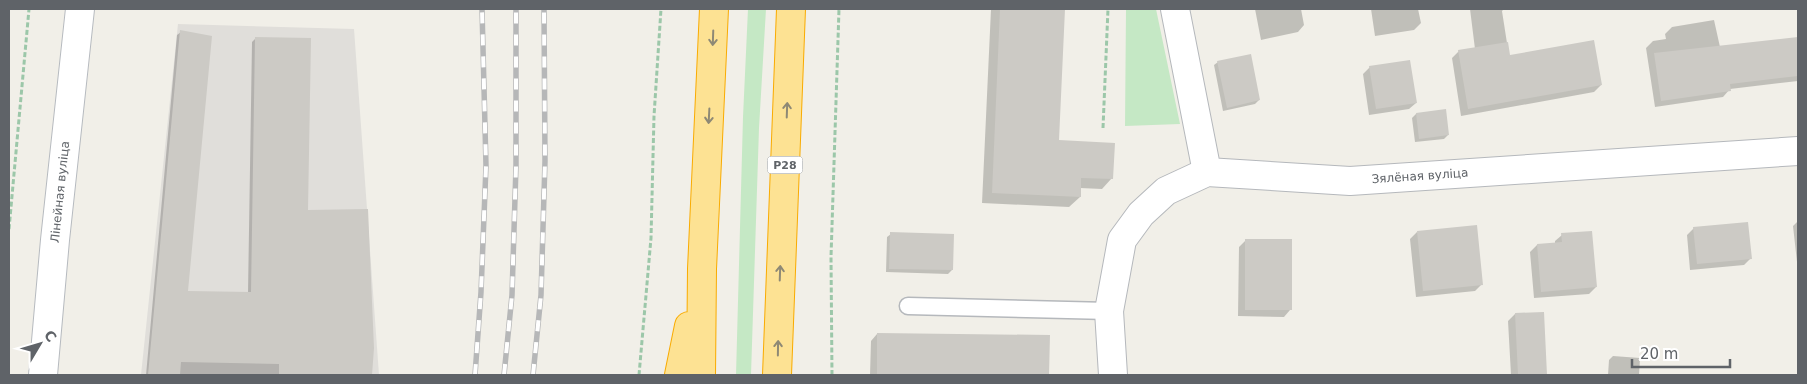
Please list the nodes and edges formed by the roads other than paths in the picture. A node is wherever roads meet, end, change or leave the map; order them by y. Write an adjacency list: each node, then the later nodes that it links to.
1 (80, 9): 10 (street, Лінейная вуліца)
2 (714, 9): 7 (highway, one-way to 7)
3 (791, 9): 13 (highway, Р28, one-way to 3)
4 (1175, 9): 6 (street)
5 (1798, 151): 6 (street, Зялёная вуліца)
6 (1207, 172): 9 (street)
7 (702, 269): 11 (highway); 12 (highway)
8 (908, 306): 9 (lane)
9 (1109, 311): 14 (street)
10 (43, 375)
11 (679, 375)
12 (701, 375)
13 (778, 375)
14 (1113, 375)

